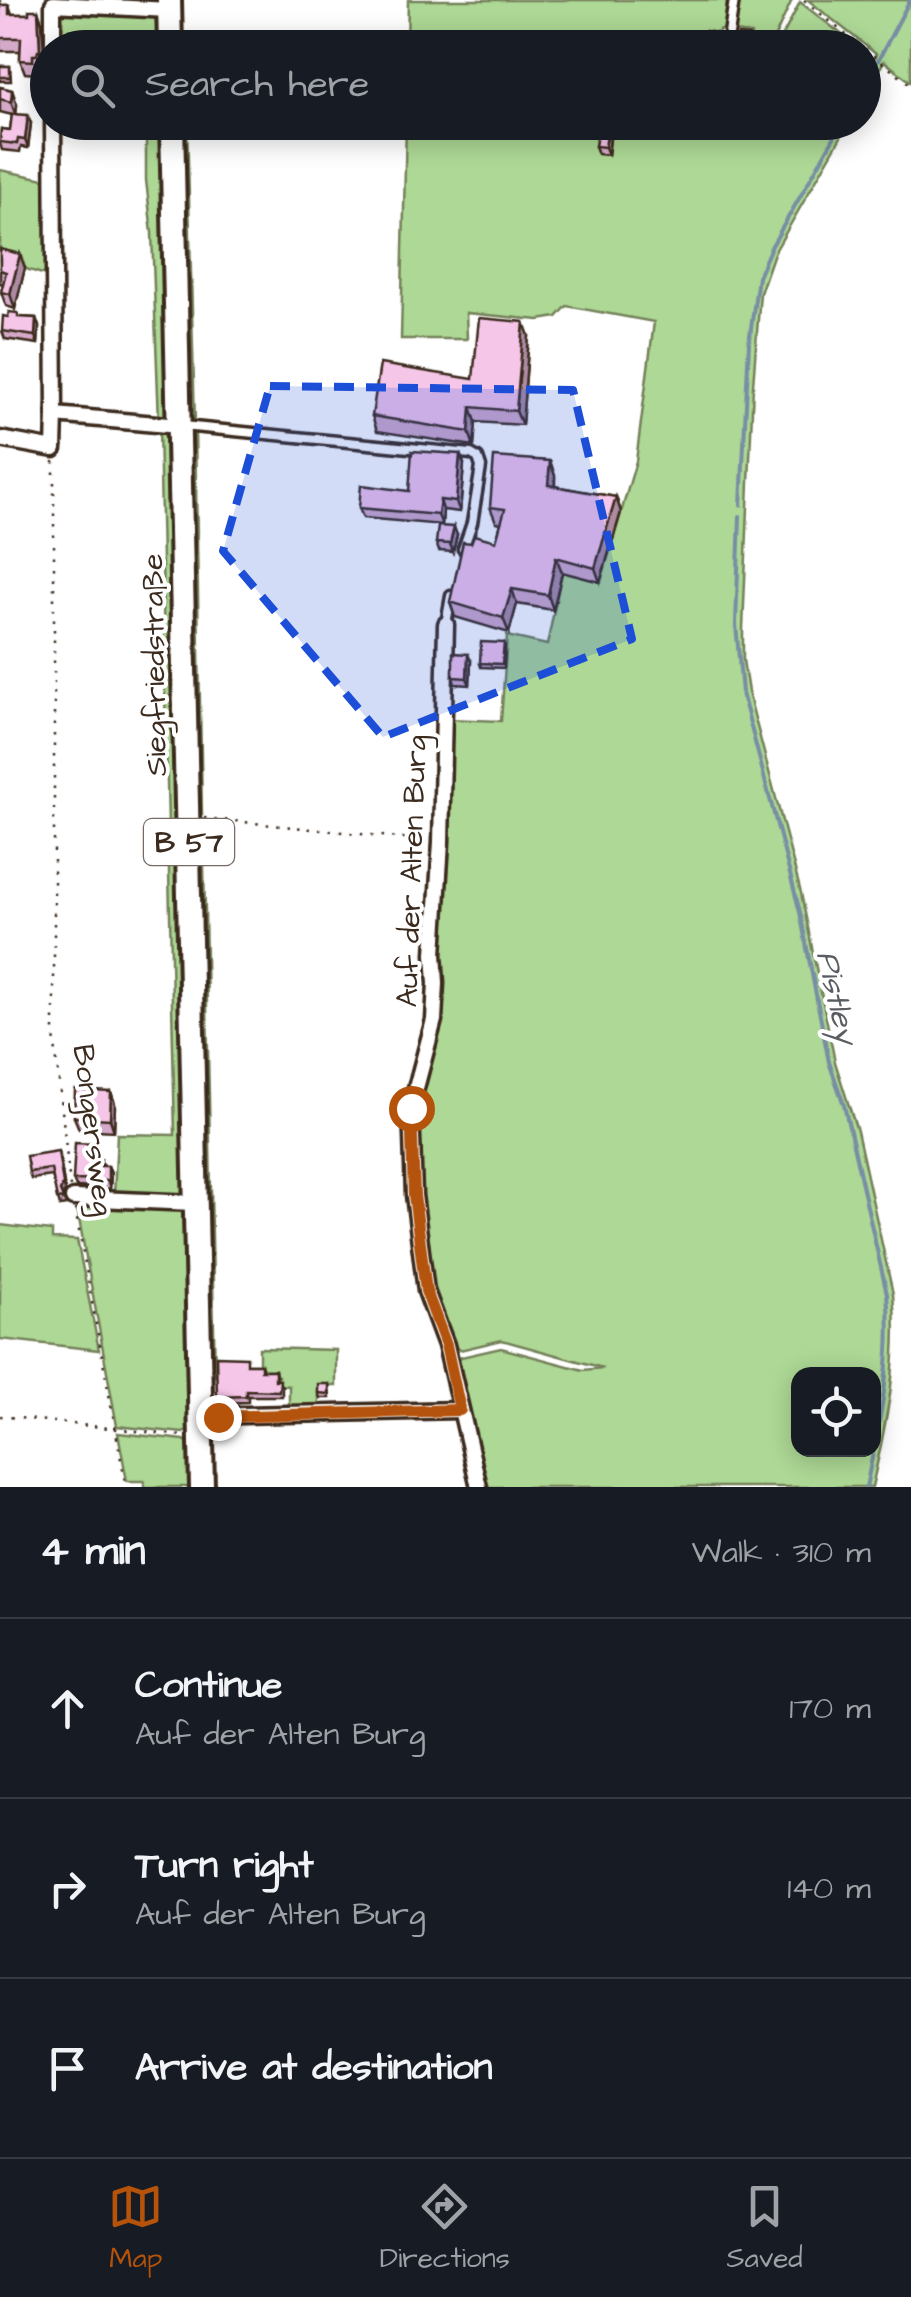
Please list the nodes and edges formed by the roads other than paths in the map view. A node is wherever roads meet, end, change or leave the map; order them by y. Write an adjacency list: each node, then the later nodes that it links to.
1 (734, 0): 5 (lane)
2 (169, 5): 3 (street); 4 (main road)
3 (53, 30)
4 (170, 30)
5 (730, 30)
6 (53, 140): 8 (street)
7 (172, 140): 9 (main road, B 57)
8 (56, 415): 9 (street); 10 (street)
9 (179, 426): 11 (lane); 15 (main road, Siegfriedstraße / B 57)
10 (0, 440)
11 (460, 556)
12 (453, 590): 13 (lane)
13 (446, 624): 16 (street, Auf der Alten Burg)
14 (72, 1198): 15 (street)
15 (195, 1203): 17 (main road, Siegfriedstraße / B 57)
16 (460, 1410): 17 (street); 19 (street, Auf der Alten Burg)
17 (201, 1427): 18 (main road, Siegfriedstraße / B 57)
18 (202, 1487)
19 (480, 1487)

